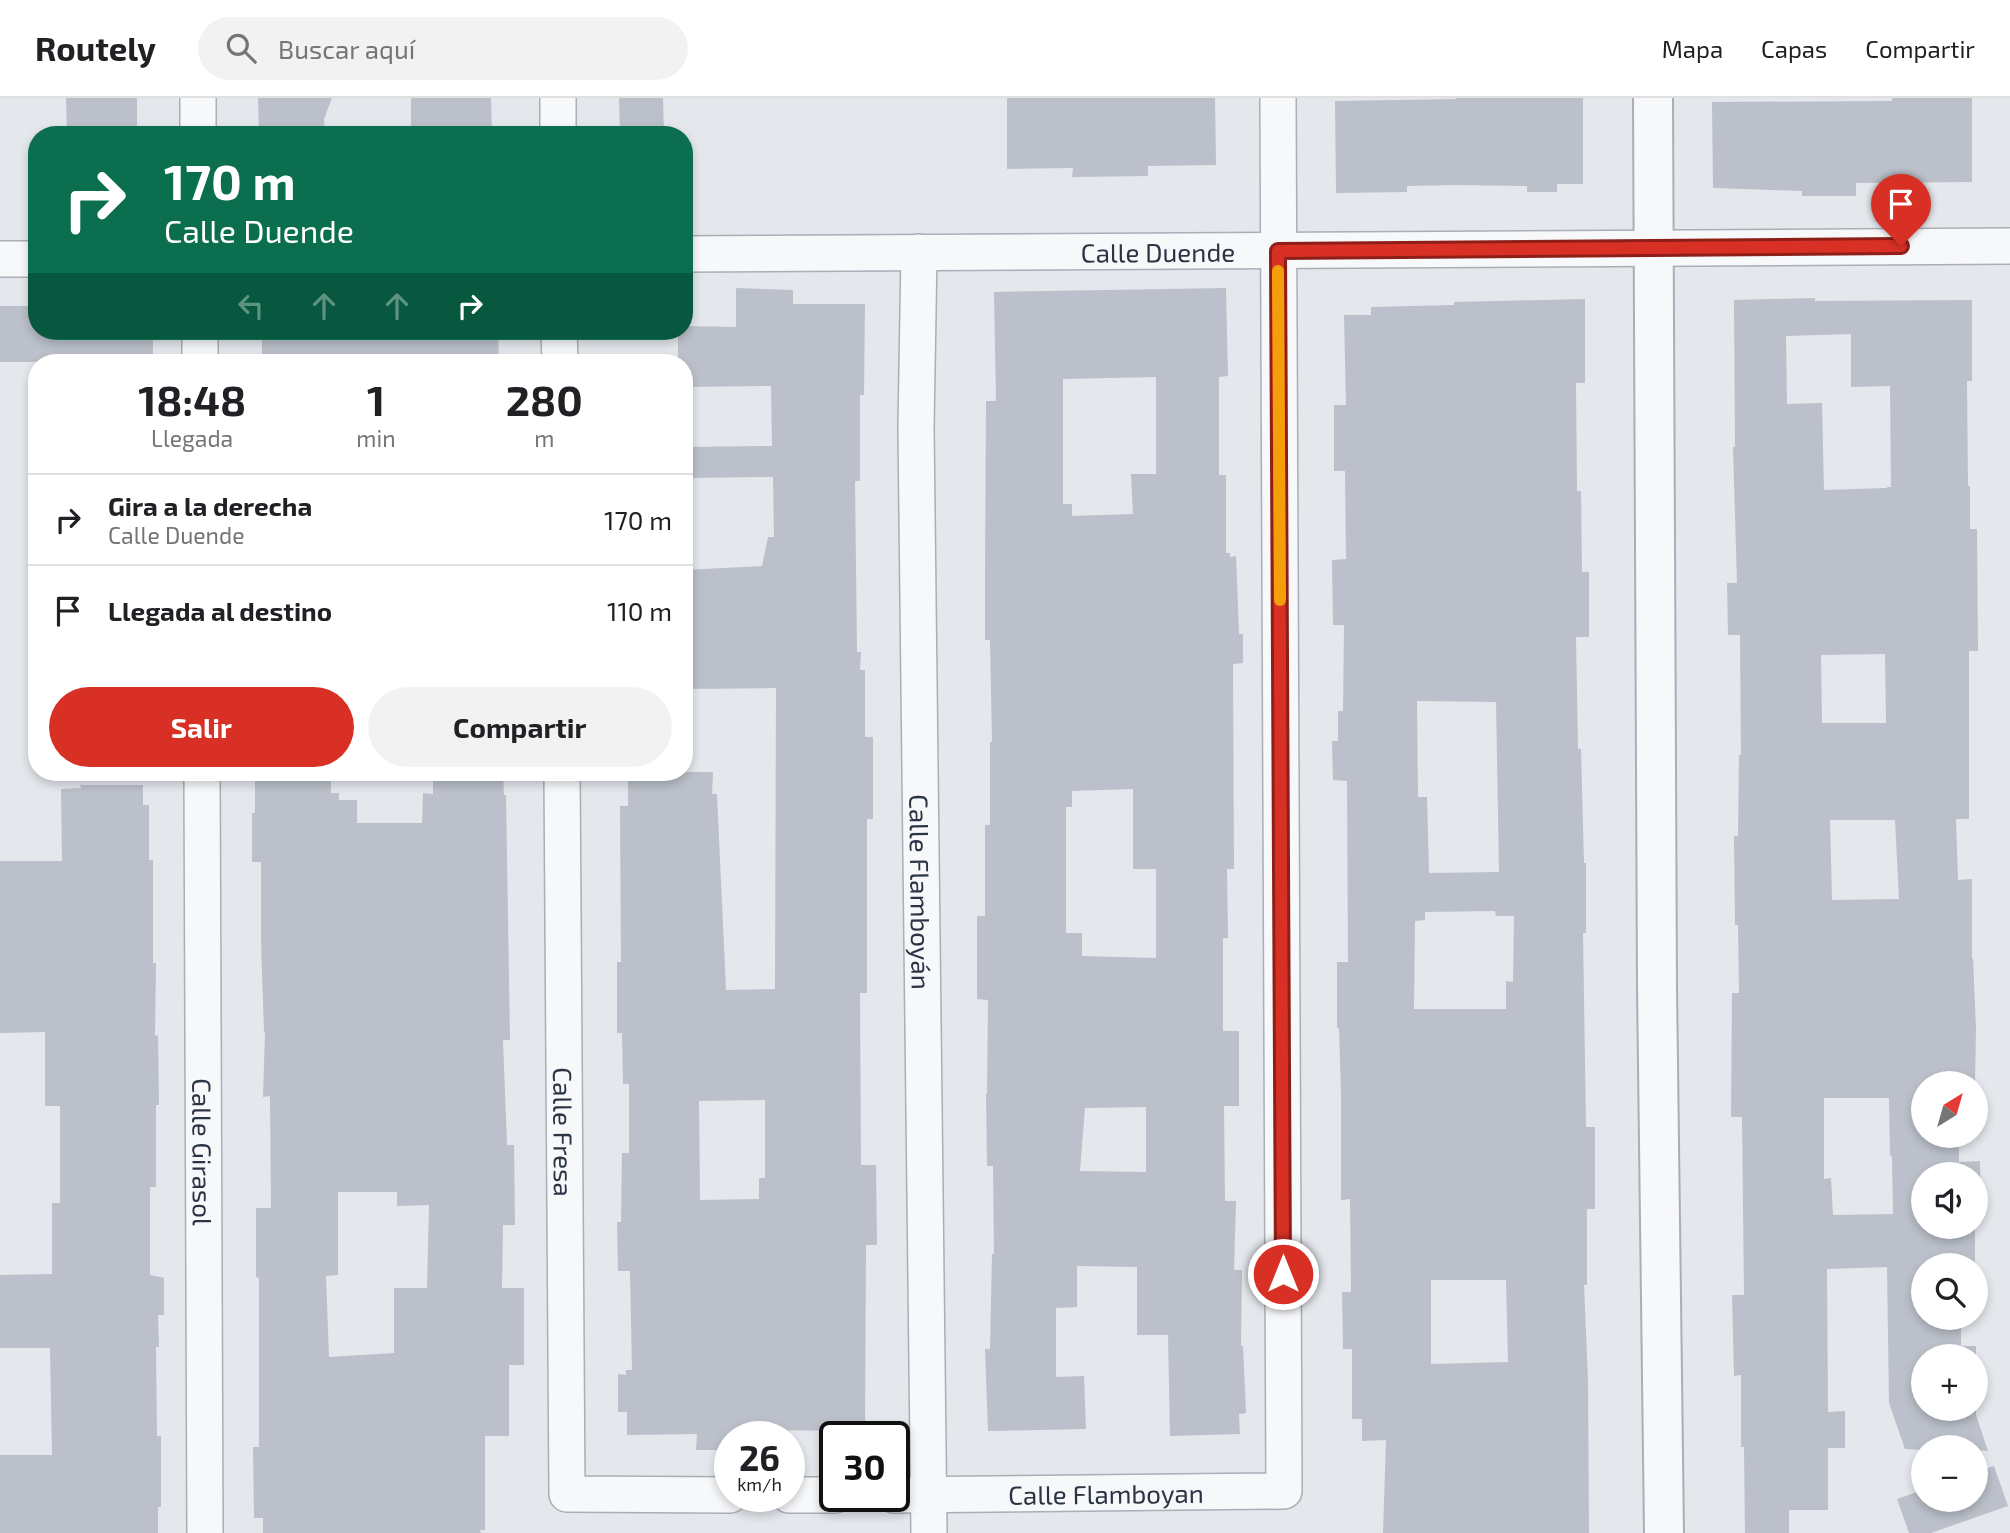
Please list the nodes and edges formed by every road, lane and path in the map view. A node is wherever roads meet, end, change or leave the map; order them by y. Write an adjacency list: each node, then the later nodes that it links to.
1 (198, 98): 5 (street)
2 (558, 98): 6 (street)
3 (1278, 98): 9 (street)
4 (1653, 98): 8 (street)
5 (198, 126)
6 (558, 126)
7 (2010, 246): 8 (street, Calle Duende)
8 (1654, 247): 9 (street, Calle Duende); 21 (street)
9 (1278, 251): 10 (street, Calle Duende); 18 (street, Calle Flamboyan)
10 (919, 252): 11 (street, Calle Duende); 18 (street, Calle Flamboyán)
11 (693, 254)
12 (28, 259): 13 (street)
13 (0, 260)
14 (202, 781): 19 (street, Calle Girasol)
15 (562, 781): 16 (street, Calle Fresa)
16 (714, 1495)
17 (910, 1495): 18 (street, Calle Flamboyan)
18 (929, 1495): 20 (street, Calle Flamboyán)
19 (205, 1533)
20 (929, 1533)
21 (1664, 1533)

